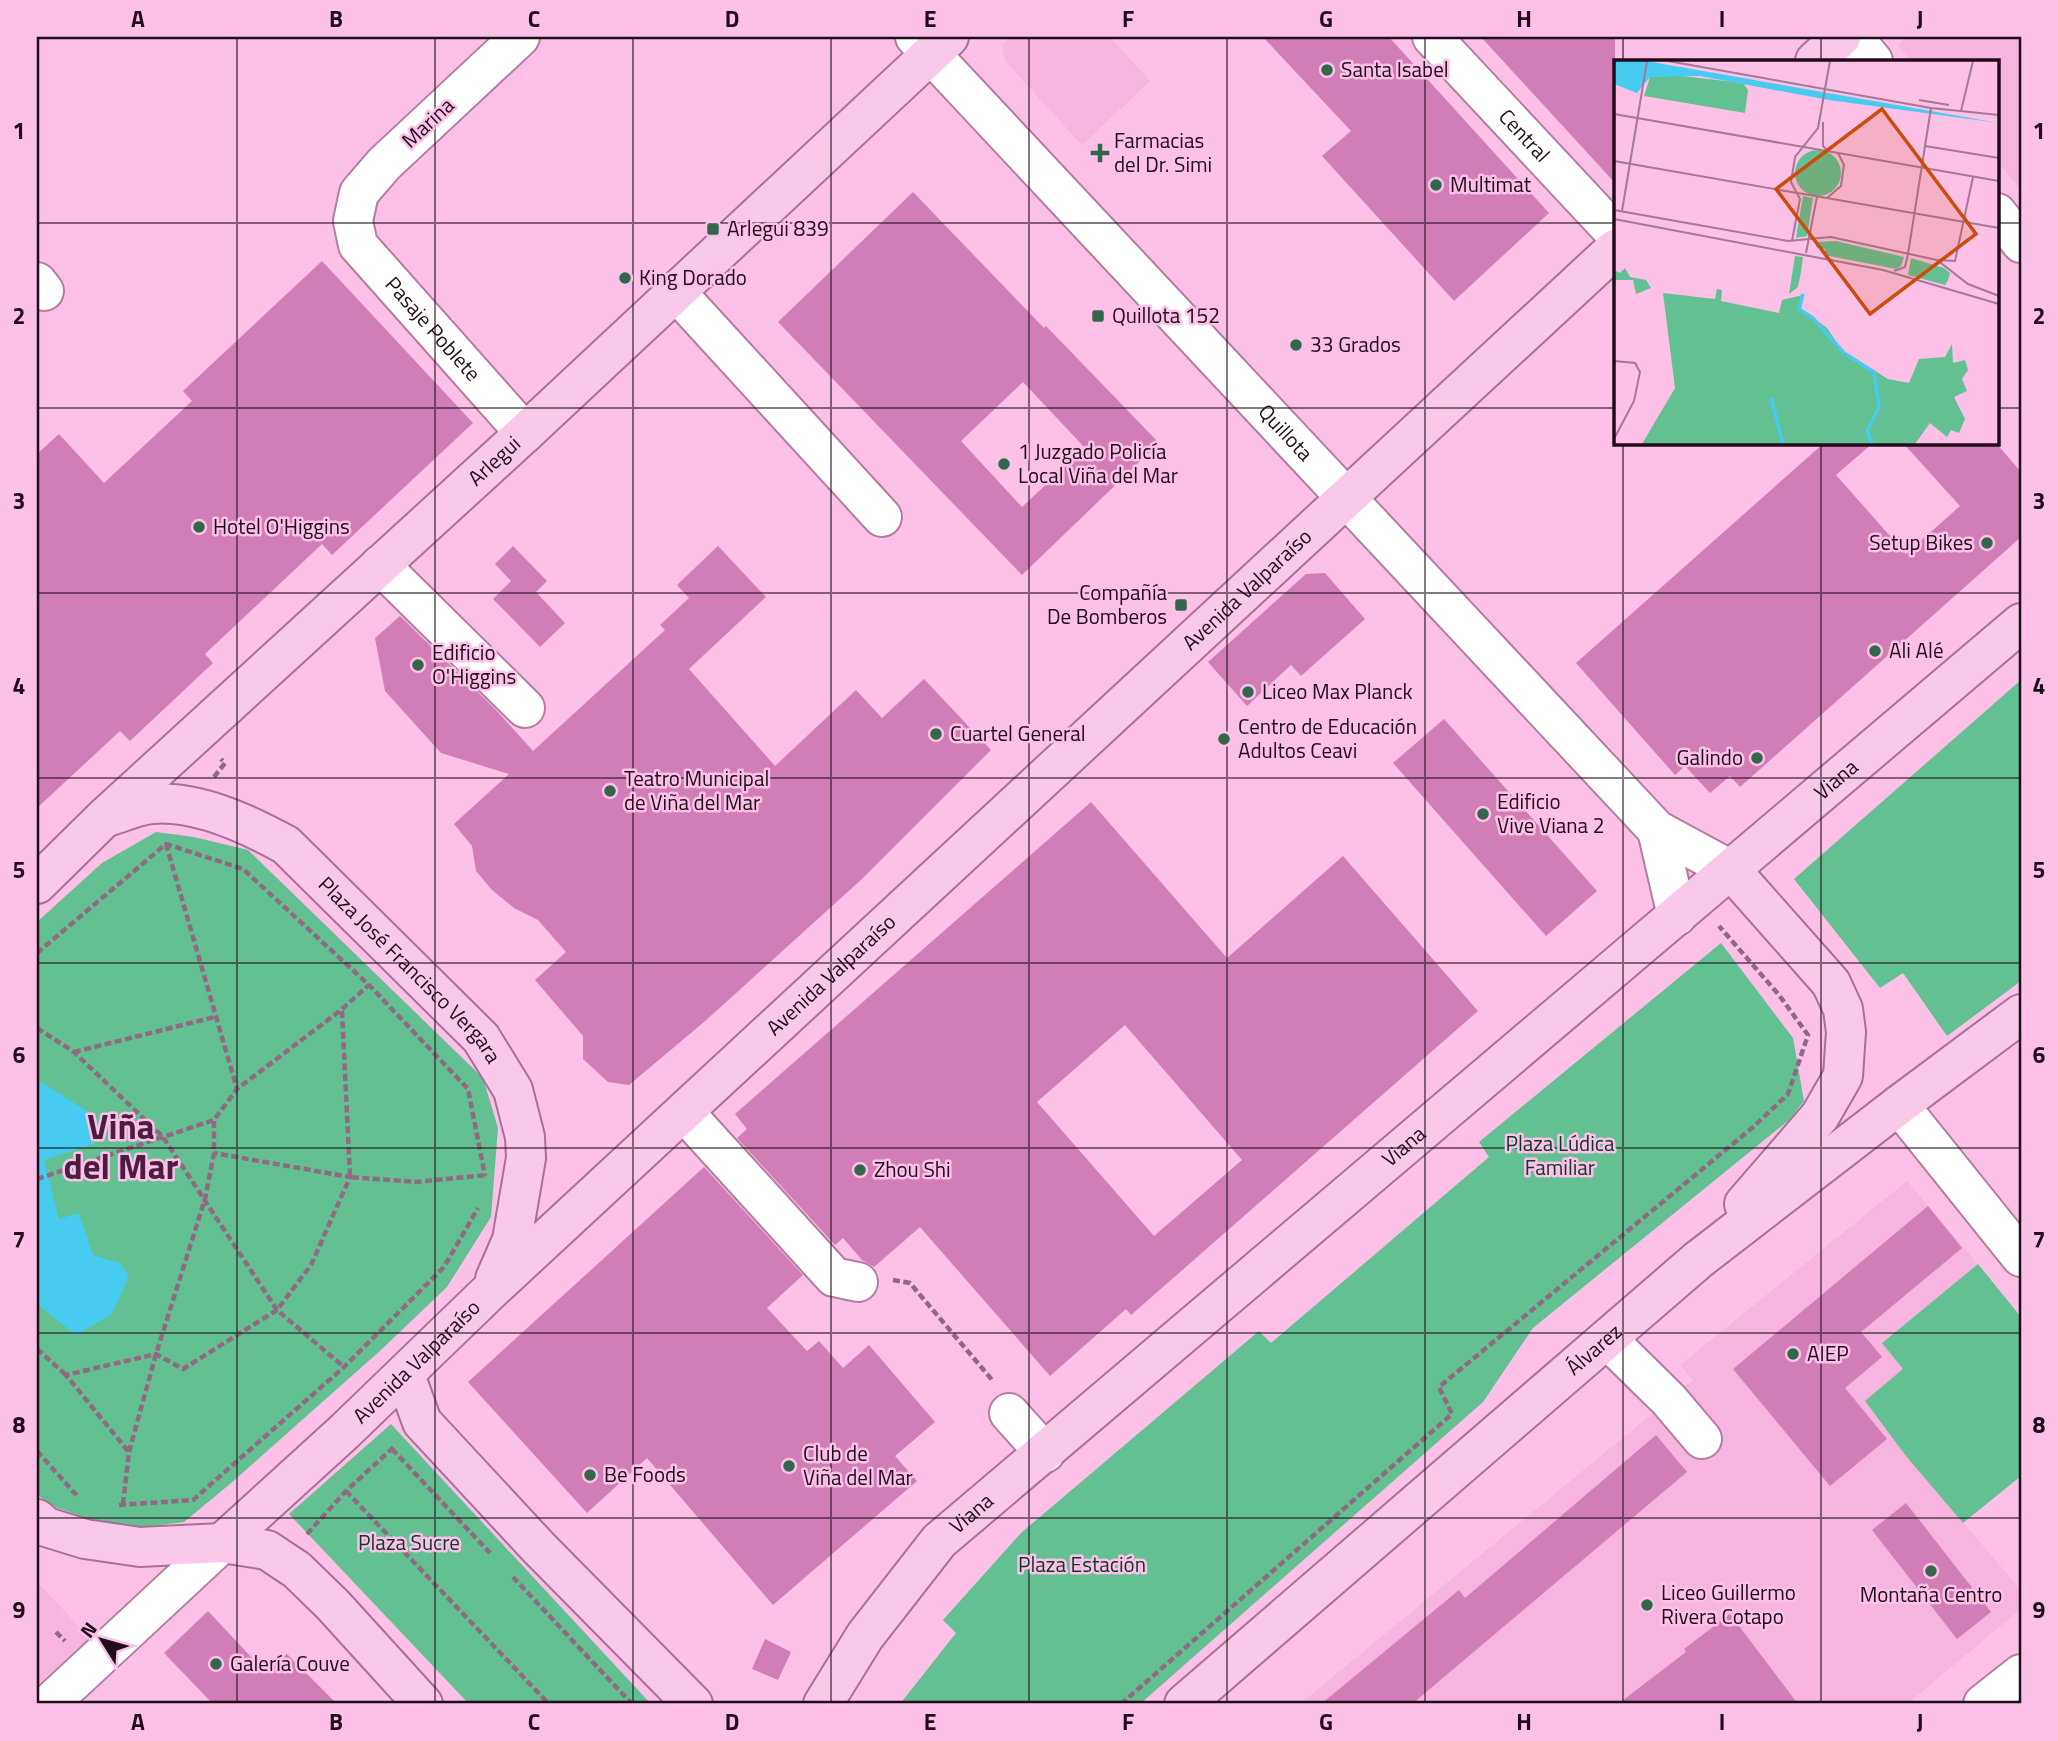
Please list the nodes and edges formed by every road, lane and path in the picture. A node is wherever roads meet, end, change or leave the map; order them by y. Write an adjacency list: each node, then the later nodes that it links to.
1 (520, 37): 9 (street, Marina)
2 (1432, 37): 10 (street, Central)
3 (1841, 37): 6 (main road)
4 (1853, 37): 7 (street)
5 (932, 42): 13 (main road, Arlegui); 15 (street, Quillota)
6 (1816, 60)
7 (1872, 60)
8 (1998, 214): 11 (street)
9 (353, 221): 14 (street, Pasaje Poblete)
10 (1614, 232)
11 (2021, 243)
12 (1614, 250): 15 (main road, Avenida Valparaíso)
13 (676, 292): 14 (main road, Arlegui); 16 (street)
14 (525, 433): 17 (main road, Arlegui)
15 (1347, 500): 23 (street, Quillota); 38 (main road, Avenida Valparaíso)
16 (882, 517)
17 (380, 565): 19 (street); 20 (main road, Arlegui)
18 (2021, 623): 25 (main road, Viana)
19 (525, 708)
20 (198, 733): 21 (path); 22 (main road, Arlegui)
21 (191, 807): 22 (main road, Plaza José Francisco Vergara); 24 (path); 42 (main road, Plaza José Francisco Vergara)
22 (106, 817): 26 (main road, Arlegui)
23 (1657, 830): 25 (street, Quillota); 27 (street)
24 (166, 844): 29 (path); 30 (path); 33 (path)
25 (1731, 870): 27 (main road, Viana); 50 (main road)
26 (39, 879)
27 (1677, 916): 65 (main road, Viana)
28 (1719, 925): 79 (path)
29 (37, 953)
30 (369, 985): 31 (path); 43 (path)
31 (341, 1010): 36 (path); 44 (path)
32 (2021, 1014): 37 (main road, Álvarez)
33 (215, 1017): 35 (path); 36 (path)
34 (37, 1028): 35 (path)
35 (74, 1052): 40 (path)
36 (237, 1088): 39 (path)
37 (1899, 1105): 49 (street); 50 (main road, Álvarez)
38 (684, 1112): 51 (street); 52 (main road, Avenida Valparaíso)
39 (214, 1120): 40 (path); 41 (path)
40 (163, 1137): 45 (path); 47 (path)
41 (214, 1153): 44 (path); 47 (path)
42 (526, 1158): 43 (path); 52 (main road, Plaza José Francisco Vergara)
43 (485, 1175): 44 (path); 46 (path)
44 (350, 1177): 53 (path)
45 (37, 1179)
46 (482, 1188)
47 (205, 1199): 53 (path); 56 (path)
48 (479, 1201): 57 (path)
49 (2021, 1257)
50 (1698, 1260): 54 (main road, Álvarez)
51 (858, 1282)
52 (490, 1291): 59 (main road, Avenida Valparaíso)
53 (277, 1310): 56 (path); 57 (path)
54 (1607, 1339): 62 (street); 80 (main road, Álvarez)
55 (37, 1349): 58 (path)
56 (156, 1354): 58 (path); 64 (path)
57 (344, 1367): 67 (path)
58 (66, 1375): 64 (path)
59 (405, 1375): 61 (main road); 71 (main road, Avenida Valparaíso)
60 (1009, 1413): 65 (street)
61 (422, 1422): 66 (path); 77 (main road)
62 (1702, 1438)
63 (37, 1451): 69 (path)
64 (129, 1452): 67 (path)
65 (1045, 1453): 78 (main road, Viana)
66 (346, 1491): 73 (path); 76 (path)
67 (123, 1504): 68 (path); 72 (path)
68 (111, 1505)
69 (88, 1507)
70 (37, 1519): 72 (main road)
71 (222, 1543): 72 (main road); 73 (main road); 74 (street, Avenida Valparaíso)
72 (140, 1547)
73 (284, 1560): 75 (main road)
74 (49, 1704)
75 (423, 1704)
76 (549, 1704)
77 (693, 1704)
78 (823, 1704)
79 (1121, 1704)
80 (1184, 1704)

